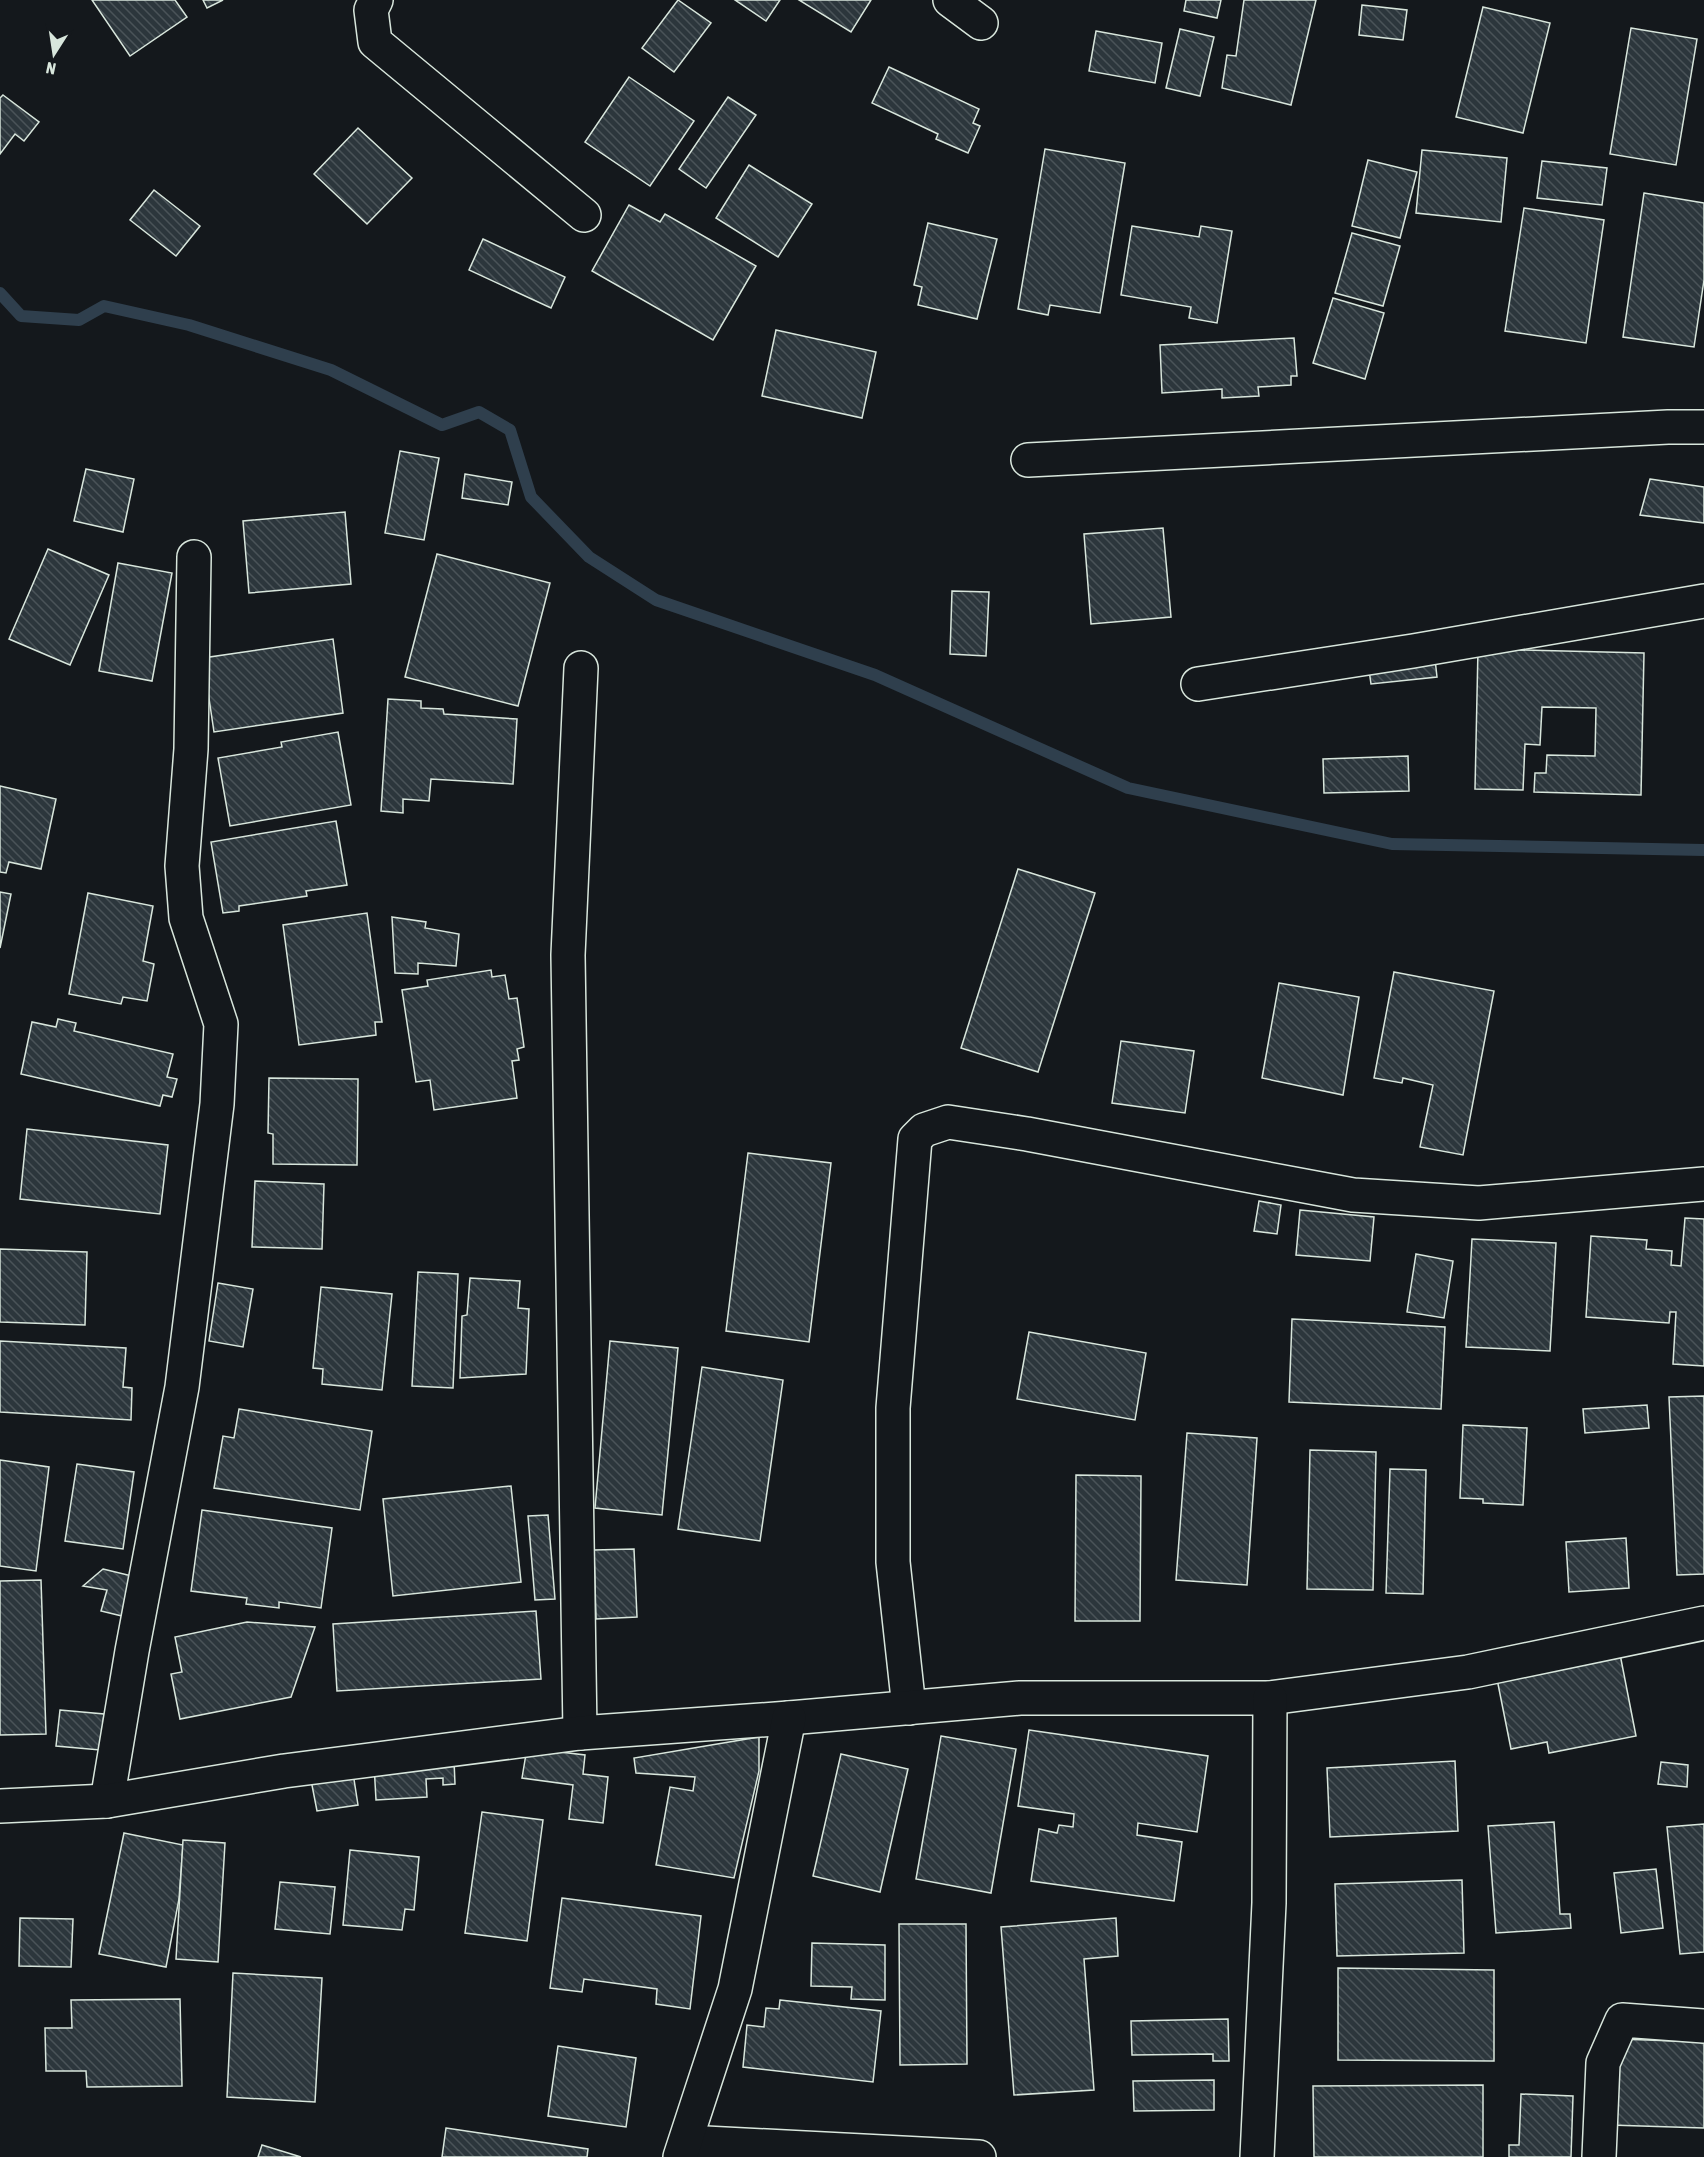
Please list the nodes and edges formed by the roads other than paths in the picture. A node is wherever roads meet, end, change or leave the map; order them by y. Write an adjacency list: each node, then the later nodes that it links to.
1 (376, 0): 4 (street)
2 (950, 0): 3 (street)
3 (981, 23)
4 (584, 215)
5 (1704, 427): 6 (street)
6 (1028, 460)
7 (194, 556): 17 (street)
8 (1704, 601): 10 (street)
9 (581, 668): 16 (street)
10 (1198, 684)
11 (1704, 1184): 14 (street)
12 (1704, 1623): 13 (street)
13 (1270, 1698): 14 (street); 23 (street)
14 (909, 1707): 15 (street)
15 (789, 1718): 16 (street); 20 (street)
16 (580, 1733): 17 (street)
17 (107, 1801): 18 (street)
18 (0, 1806)
19 (1704, 2026): 24 (street)
20 (683, 2150): 21 (street)
21 (838, 2153): 22 (street)
22 (979, 2157)
23 (1257, 2157)
24 (1599, 2157)

